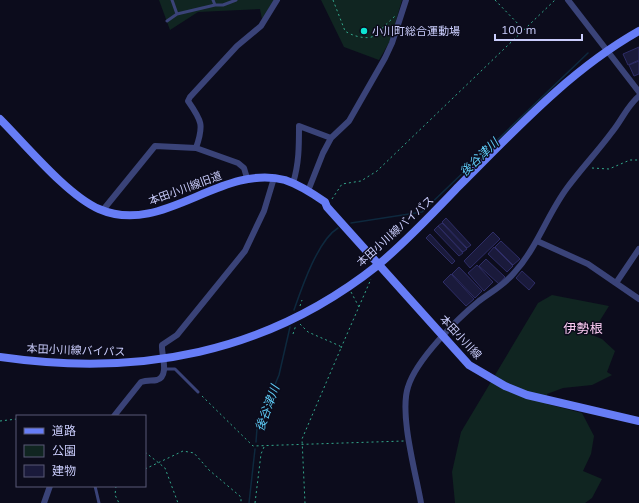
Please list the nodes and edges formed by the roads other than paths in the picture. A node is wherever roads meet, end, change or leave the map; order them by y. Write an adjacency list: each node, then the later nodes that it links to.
1 (172, 0): 8 (lane)
2 (213, 0): 7 (lane)
3 (236, 0): 7 (lane)
4 (277, 0): 16 (street)
5 (406, 0): 15 (street)
6 (568, 0): 11 (street)
7 (215, 5): 8 (lane)
8 (177, 14): 9 (lane)
9 (167, 21)
10 (639, 31): 11 (street, 本田小川線バイパス)
11 (607, 50): 12 (street); 24 (street, 本田小川線バイパス)
12 (639, 92)
13 (639, 96): 22 (street)
14 (1, 123): 21 (street, 本田小川線旧道)
15 (332, 138): 19 (street); 20 (street)
16 (196, 148): 17 (street); 21 (street)
17 (247, 178): 18 (street, 本田小川線旧道); 21 (street, 本田小川線旧道)
18 (274, 178): 19 (street, 本田小川線旧道); 29 (street)
19 (293, 183): 20 (street, 本田小川線旧道)
20 (308, 190): 24 (street, 本田小川線旧道)
21 (103, 210)
22 (538, 241): 25 (street); 27 (street)
23 (639, 250): 25 (street)
24 (379, 264): 27 (street, 本田小川線); 29 (street, 本田小川線バイパス)
25 (616, 283): 26 (street)
26 (639, 299)
27 (443, 335): 33 (street, 本田小川線); 38 (street)
28 (0, 357): 29 (street, 本田小川線バイパス)
29 (163, 360): 30 (street)
30 (165, 369): 31 (lane); 32 (street)
31 (198, 392)
32 (115, 415)
33 (639, 421)
34 (50, 487): 36 (street)
35 (95, 487): 37 (lane)
36 (44, 503)
37 (100, 503)
38 (421, 503)

